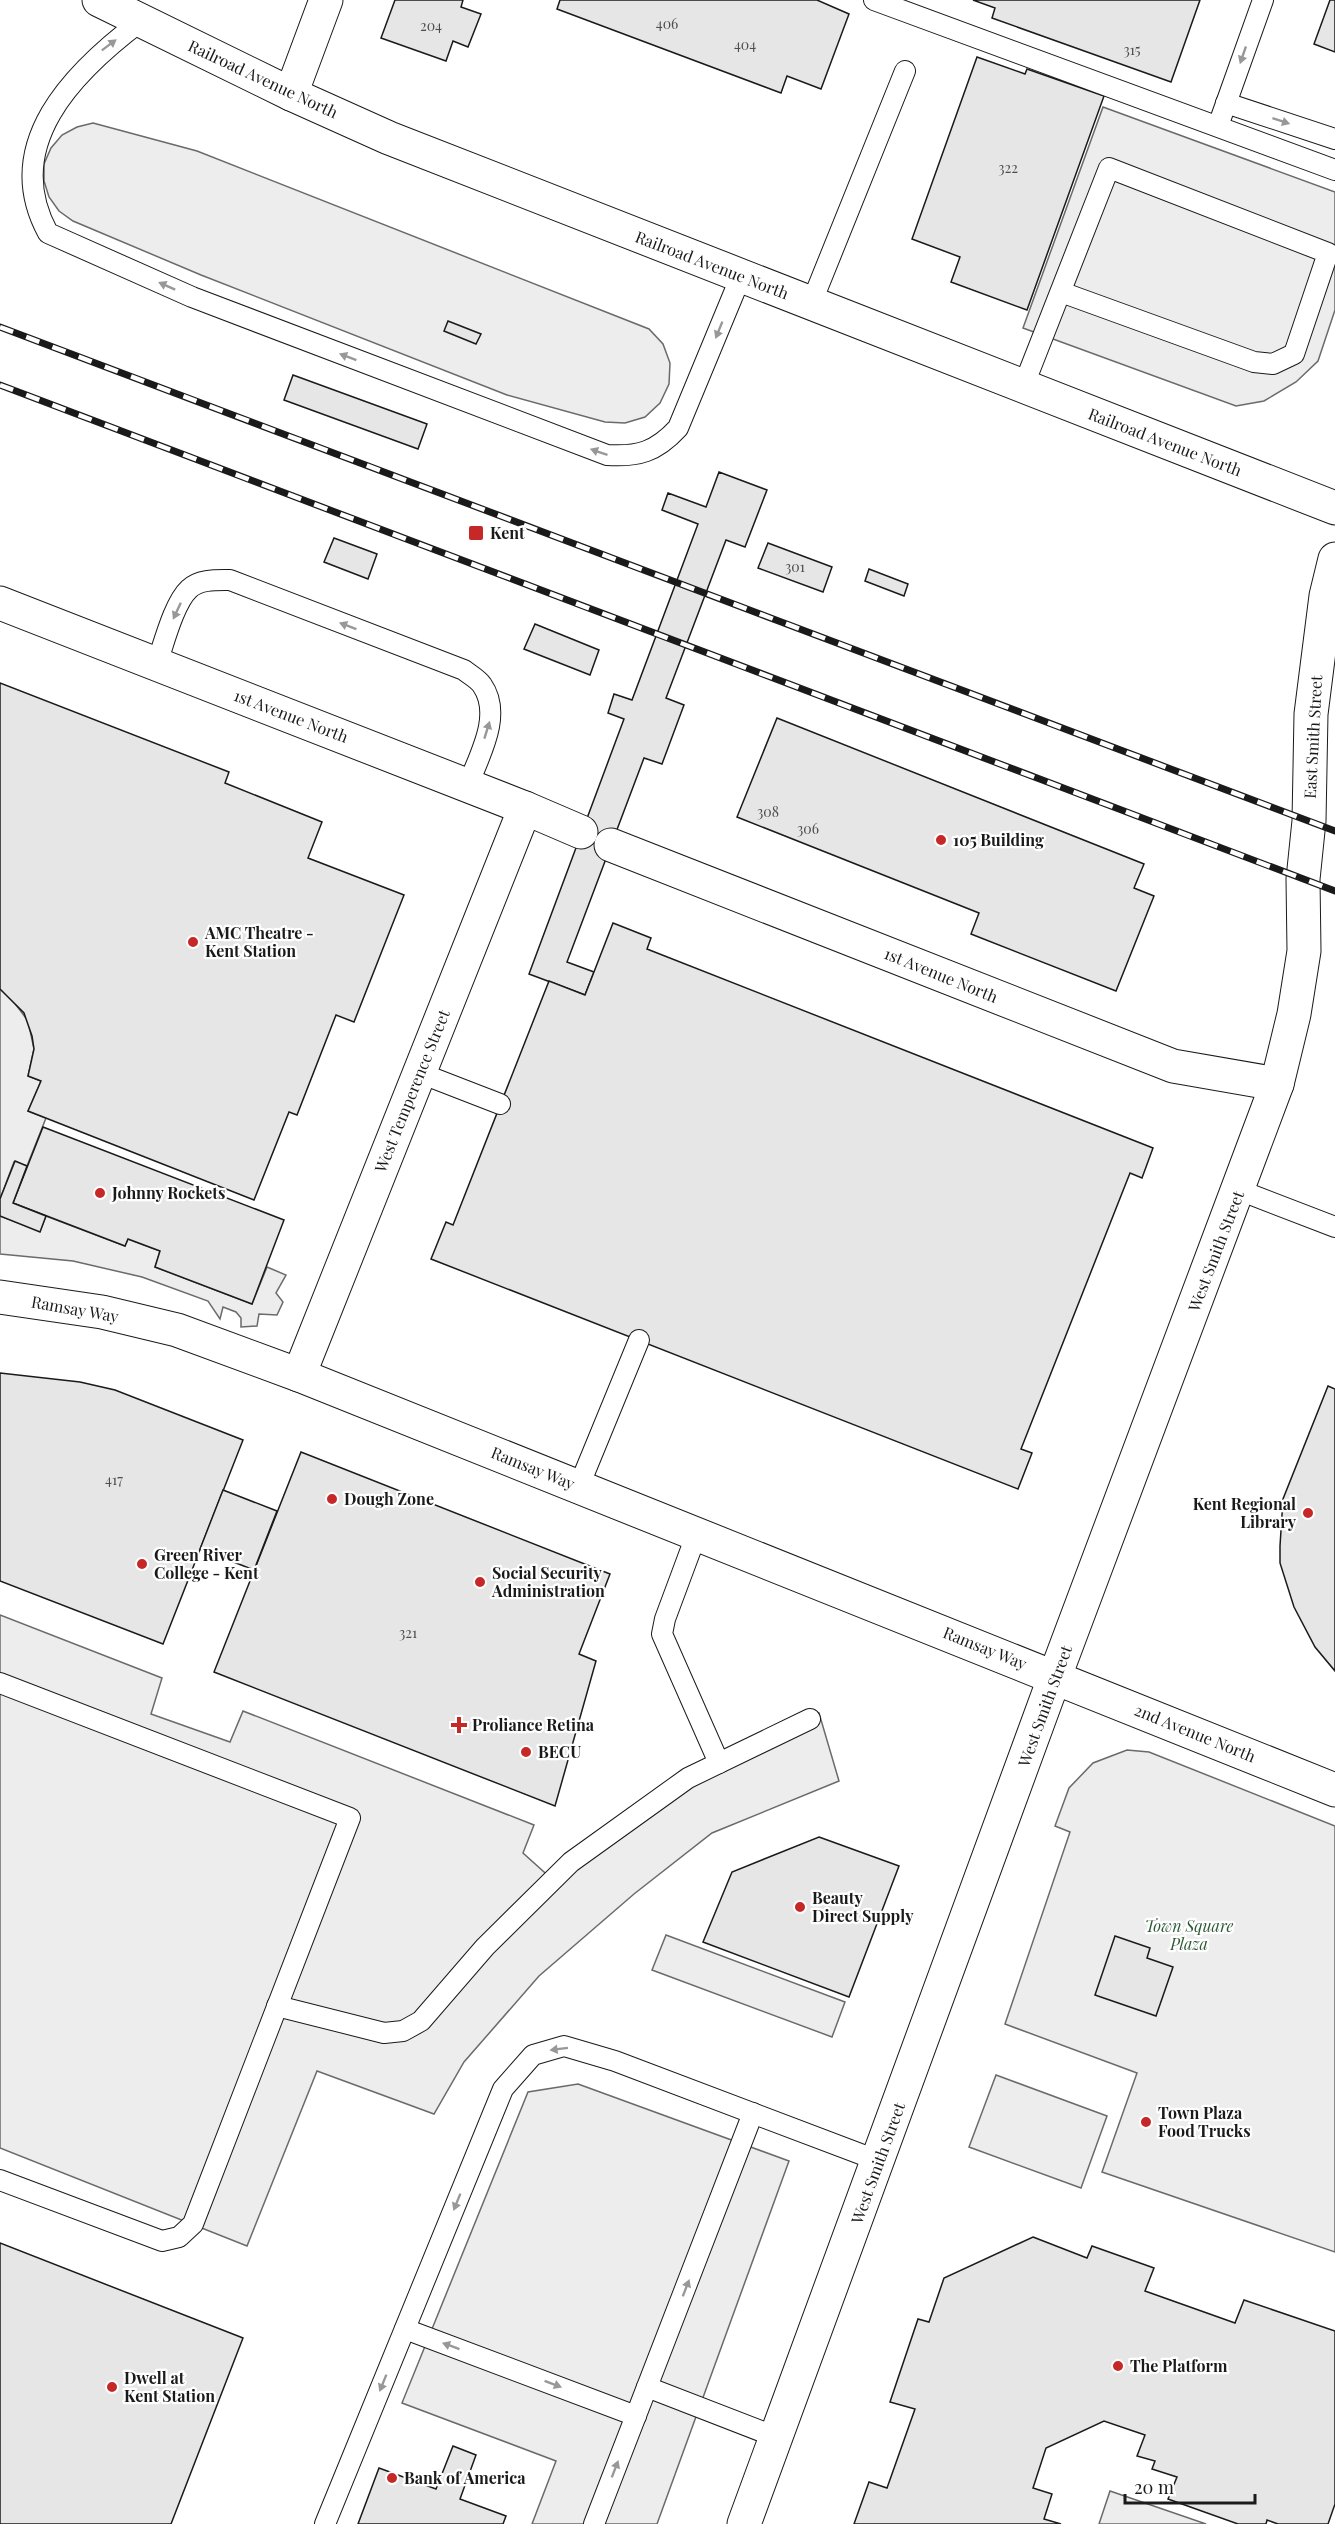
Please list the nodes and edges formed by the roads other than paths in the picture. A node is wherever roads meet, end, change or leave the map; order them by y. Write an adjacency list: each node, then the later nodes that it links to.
1 (99, 0): 5 (street, Railroad Avenue North)
2 (326, 0): 7 (street)
3 (874, 0): 10 (lane)
4 (1263, 0): 9 (lane, one-way to 9)
5 (141, 21): 7 (street, Railroad Avenue North); 8 (lane, one-way to 5)
6 (905, 71): 16 (lane)
7 (291, 94): 14 (street, Railroad Avenue North)
8 (36, 102)
9 (1226, 104): 10 (lane); 11 (lane, one-way to 11)
10 (1218, 126): 12 (lane)
11 (1335, 139)
12 (1335, 170)
13 (18, 202): 14 (lane, one-way to 13)
14 (741, 276): 16 (street, Railroad Avenue North)
15 (1061, 292): 15 (lane); 17 (lane)
16 (811, 304): 17 (street, Railroad Avenue North)
17 (1023, 387): 18 (street, Railroad Avenue North)
18 (1335, 508)
19 (1335, 560): 26 (street, East Smith Street)
20 (0, 603): 21 (street, 1st Avenue North)
21 (157, 663): 22 (street, 1st Avenue North); 22 (lane, one-way to 21)
22 (468, 785): 23 (street, 1st Avenue North)
23 (525, 808): 24 (street, 1st Avenue North); 27 (street, West Temperence Street)
24 (581, 832)
25 (611, 845): 28 (street, 1st Avenue North)
26 (1303, 879): 28 (street, West Smith Street)
27 (420, 1073): 29 (lane); 34 (street, West Temperence Street)
28 (1277, 1084): 30 (street, West Smith Street)
29 (500, 1104)
30 (1239, 1190): 31 (lane); 37 (street, West Smith Street)
31 (1335, 1227)
32 (0, 1297): 34 (street, Ramsay Way)
33 (639, 1340): 35 (lane)
34 (299, 1375): 35 (street, Ramsay Way)
35 (579, 1486): 36 (street, Ramsay Way)
36 (697, 1533): 37 (street, Ramsay Way); 40 (lane)
37 (1055, 1676): 41 (street, 2nd Avenue North); 44 (street, West Smith Street)
38 (0, 1683): 42 (lane)
39 (810, 1719): 40 (lane)
40 (719, 1763): 42 (lane)
41 (1335, 1790)
42 (277, 2006): 45 (lane)
43 (753, 2113): 44 (lane); 46 (lane, one-way to 46); 47 (lane, one-way to 43)
44 (879, 2161): 49 (street, West Smith Street)
45 (0, 2180)
46 (405, 2329): 48 (lane); 50 (lane, one-way to 50)
47 (647, 2387): 48 (lane); 49 (lane)
48 (636, 2416): 51 (lane, one-way to 48)
49 (776, 2437): 52 (street, West Smith Street)
50 (325, 2524)
51 (594, 2524)
52 (744, 2524)

